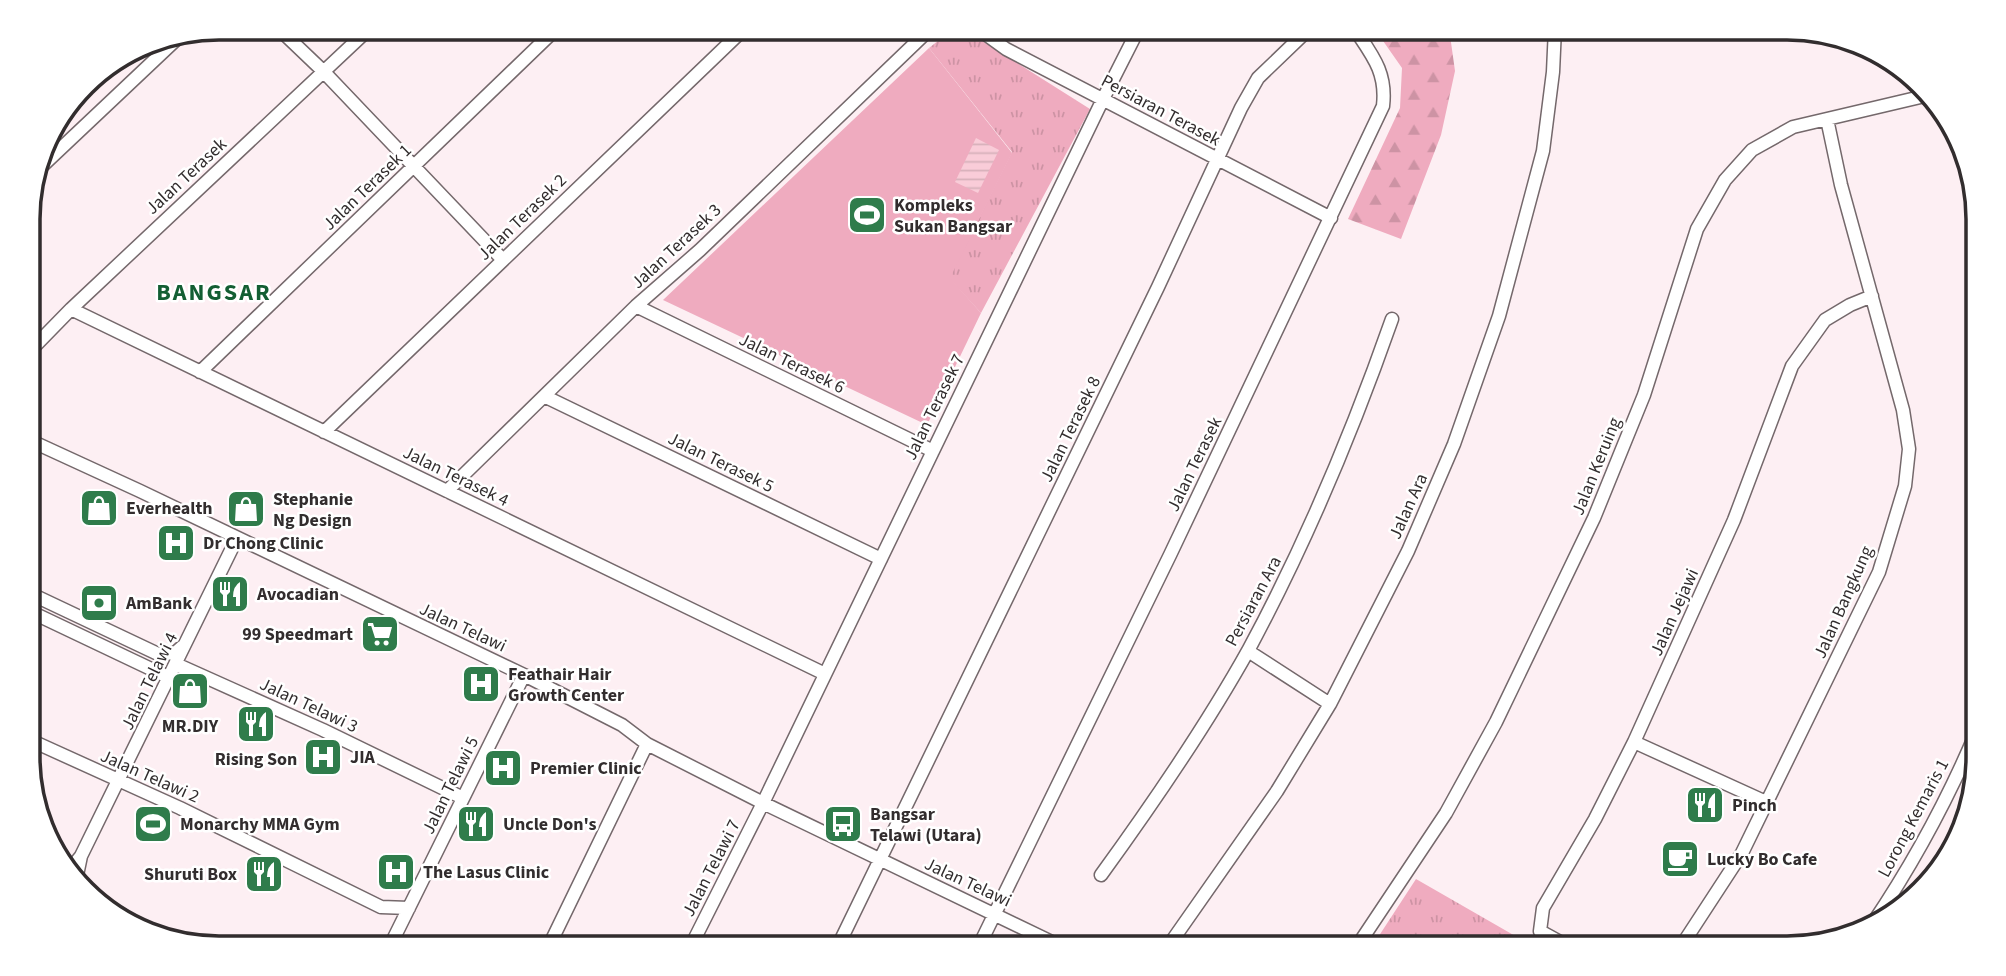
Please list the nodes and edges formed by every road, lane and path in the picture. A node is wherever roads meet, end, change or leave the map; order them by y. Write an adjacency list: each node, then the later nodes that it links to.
1 (1133, 40): 14 (street, Jalan Terasek 7)
2 (1297, 40): 17 (street, Jalan Terasek 8)
3 (1362, 40): 19 (street, Jalan Terasek)
4 (1554, 40): 42 (street, Jalan Ara)
5 (292, 41): 12 (street)
6 (356, 41): 12 (street, Jalan Terasek)
7 (544, 41): 18 (street, Jalan Terasek 1)
8 (732, 41): 20 (street, Jalan Terasek 2)
9 (918, 41): 22 (street, Jalan Terasek 3)
10 (994, 41): 14 (street, Persiaran Terasek)
11 (168, 48): 16 (street)
12 (323, 71): 18 (street); 23 (street, Jalan Terasek)
13 (1917, 98): 15 (street, Jalan Keruing)
14 (1103, 99): 17 (street, Persiaran Terasek); 30 (street, Jalan Terasek 7)
15 (1827, 119): 21 (street, Jalan Bangkung); 61 (street, Jalan Keruing)
16 (52, 156)
17 (1218, 159): 19 (street, Persiaran Terasek); 52 (street, Jalan Terasek 8)
18 (414, 166): 20 (street); 26 (street, Jalan Terasek 1)
19 (1332, 218): 58 (street, Jalan Terasek)
20 (503, 260): 28 (street, Jalan Terasek 2)
21 (1872, 296): 43 (street, Jalan Jejawi); 49 (street, Jalan Bangkung)
22 (636, 306): 27 (street, Jalan Terasek 3); 30 (street, Jalan Terasek 6)
23 (71, 309): 25 (street, Jalan Terasek); 26 (street, Jalan Terasek 4)
24 (1392, 318): 37 (street, Persiaran Ara)
25 (41, 340)
26 (200, 372): 28 (street, Jalan Terasek 4)
27 (546, 397): 31 (street, Jalan Terasek 3); 33 (street, Jalan Terasek 5)
28 (324, 432): 31 (street, Jalan Terasek 4)
29 (41, 445): 32 (street, Jalan Telawi)
30 (933, 451): 33 (street, Jalan Terasek 7)
31 (447, 491): 39 (street, Jalan Terasek 4)
32 (237, 538): 36 (street, Jalan Telawi 4); 40 (street, Jalan Telawi)
33 (881, 559): 39 (street, Jalan Terasek 7)
34 (40, 598): 36 (street)
35 (40, 616): 41 (street)
36 (187, 642): 38 (street, Jalan Telawi 4)
37 (1248, 651): 42 (street); 55 (street, Persiaran Ara)
38 (176, 664): 41 (street, Jalan Telawi 4); 48 (street, Jalan Telawi 3)
39 (825, 674): 50 (street, Jalan Terasek 7)
40 (524, 675): 44 (street, Jalan Telawi); 48 (street, Jalan Telawi 5)
41 (170, 678): 47 (street, Jalan Telawi 4)
42 (1330, 704): 60 (street, Jalan Ara)
43 (1634, 742): 49 (street); 62 (street, Jalan Jejawi)
44 (647, 744): 50 (street, Jalan Telawi); 65 (street)
45 (40, 745): 47 (street, Jalan Telawi 2)
46 (1966, 756): 57 (street, Lorong Kemaris 1)
47 (119, 781): 51 (street, Jalan Telawi 4); 56 (street, Jalan Telawi 2)
48 (463, 798): 56 (street, Jalan Telawi 5)
49 (1766, 802): 63 (street, Jalan Bangkung)
50 (762, 803): 52 (street, Jalan Telawi); 66 (street, Jalan Telawi 7)
51 (81, 856): 53 (street, Jalan Telawi 4); 54 (street)
52 (880, 860): 58 (street, Jalan Telawi); 67 (street, Jalan Terasek 8)
53 (75, 863)
54 (79, 868)
55 (1101, 875)
56 (408, 908): 64 (street, Jalan Telawi 5)
57 (1883, 908)
58 (994, 914): 59 (street, Jalan Telawi); 68 (street, Jalan Terasek)
59 (1038, 935)
60 (1176, 935)
61 (1364, 935)
62 (1548, 935)
63 (1688, 935)
64 (395, 936)
65 (554, 936)
66 (696, 936)
67 (843, 936)
68 (984, 936)

